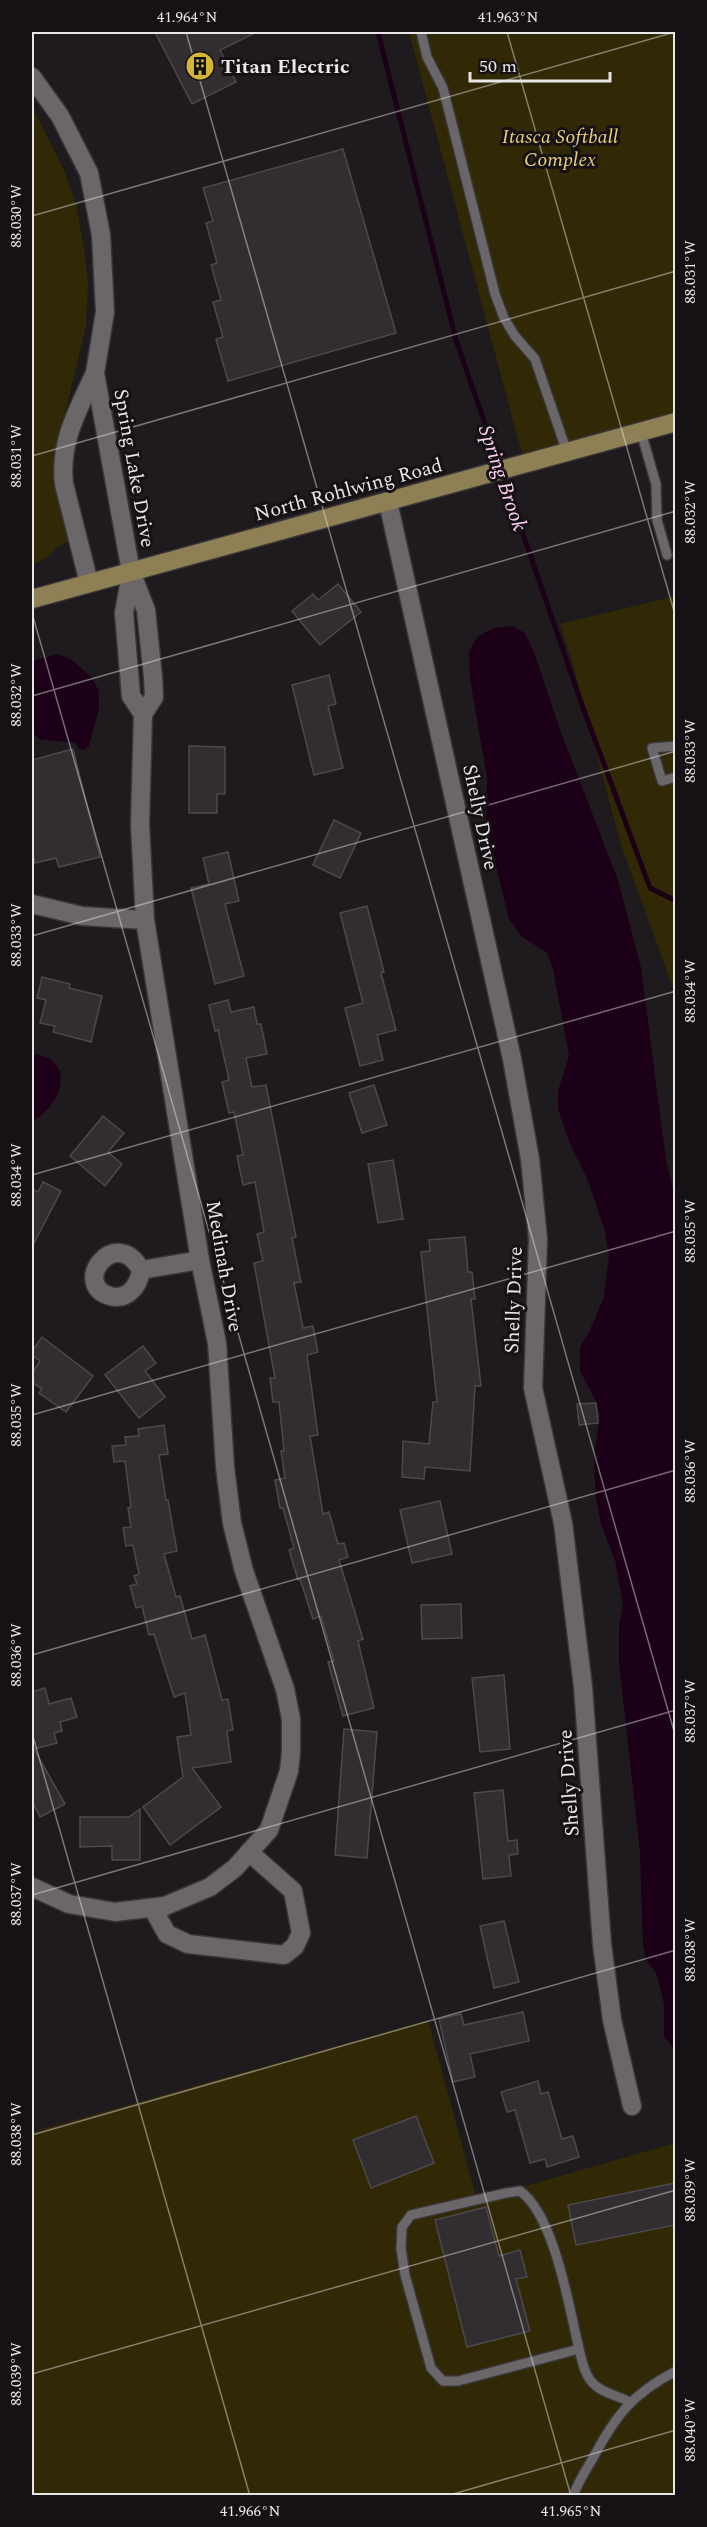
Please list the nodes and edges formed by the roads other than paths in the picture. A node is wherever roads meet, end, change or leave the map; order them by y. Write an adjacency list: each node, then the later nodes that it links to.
1 (421, 32): 6 (lane)
2 (32, 77): 3 (street, Spring Lake Drive)
3 (95, 373): 9 (street, Spring Lake Drive); 10 (street, Spring Lake Drive)
4 (675, 422): 5 (main road, North Rohlwing Road)
5 (641, 432): 6 (main road, North Rohlwing Road); 8 (lane)
6 (567, 452): 7 (main road, North Rohlwing Road)
7 (388, 502): 9 (main road, North Rohlwing Road); 21 (street, Shelly Drive)
8 (667, 555)
9 (132, 572): 10 (main road, North Rohlwing Road); 15 (street, Medinah Drive)
10 (89, 583): 11 (main road, North Rohlwing Road)
11 (32, 599)
12 (675, 746): 13 (lane)
13 (675, 777)
14 (32, 904): 15 (street)
15 (145, 920): 16 (street, Medinah Drive)
16 (200, 1260): 17 (street); 18 (street, Medinah Drive)
17 (141, 1270)
18 (249, 1852): 20 (street, Medinah Drive); 20 (street)
19 (32, 1887): 20 (street, Medinah Drive)
20 (153, 1909)
21 (632, 2106)
22 (579, 2349): 22 (lane); 24 (lane)
23 (675, 2371): 24 (lane)
24 (630, 2402): 25 (lane)
25 (573, 2496)

